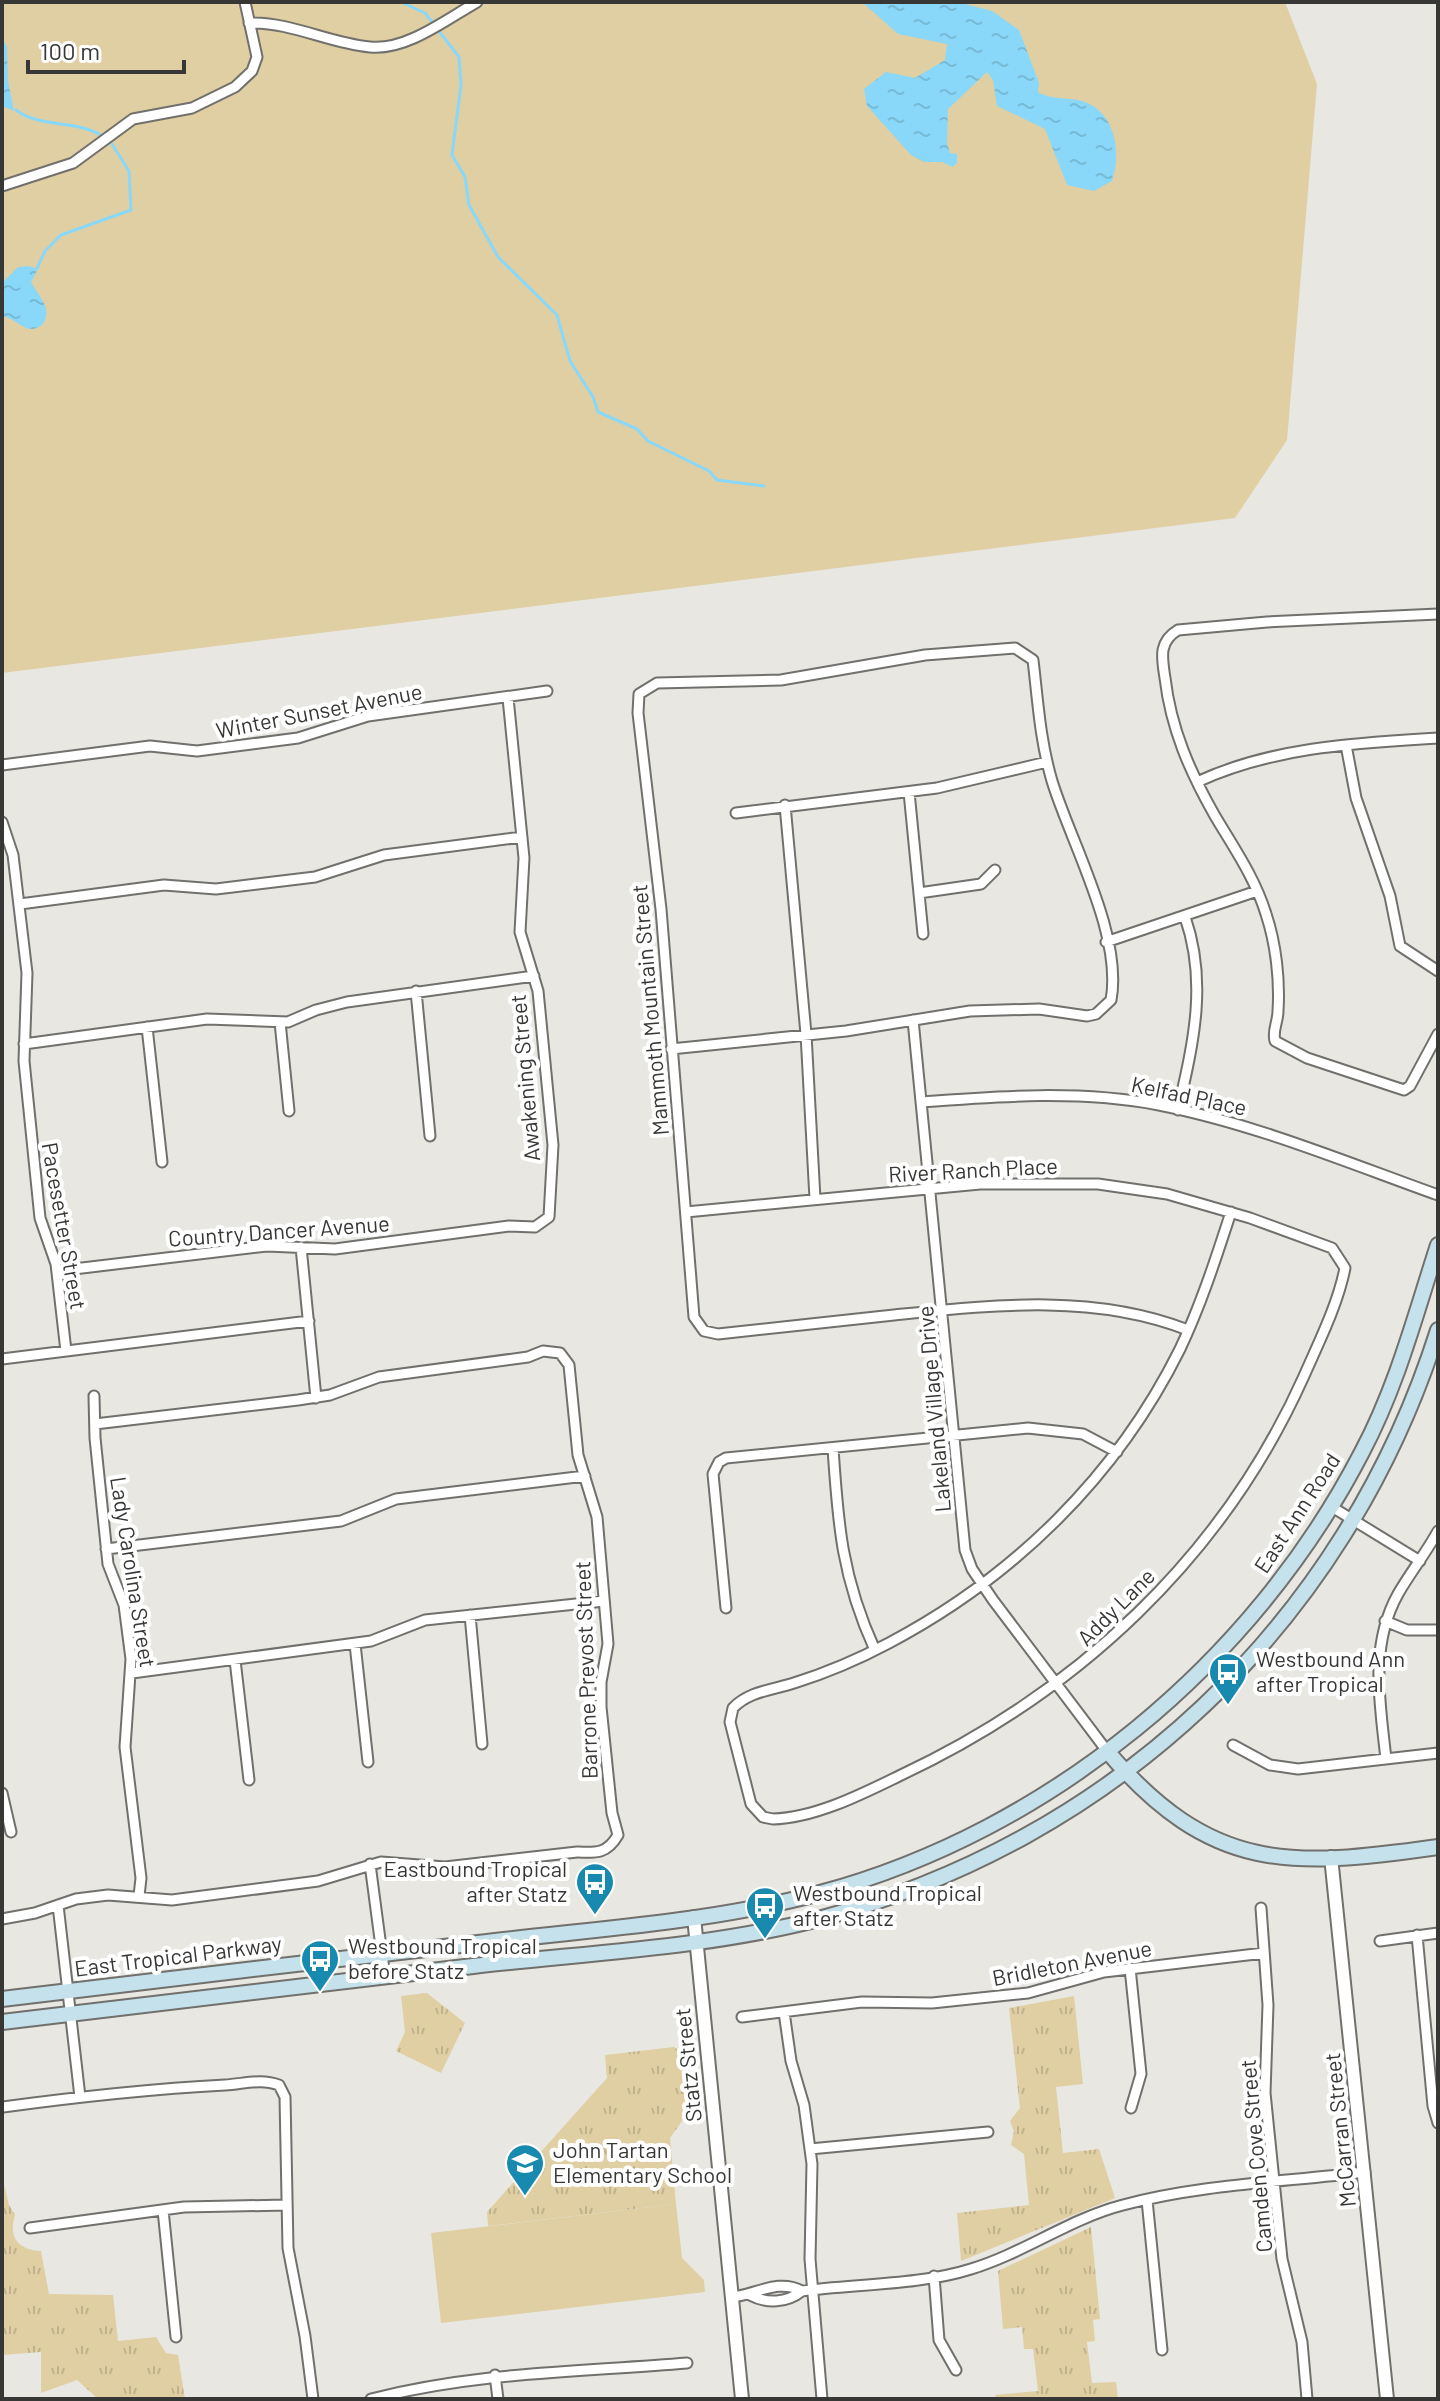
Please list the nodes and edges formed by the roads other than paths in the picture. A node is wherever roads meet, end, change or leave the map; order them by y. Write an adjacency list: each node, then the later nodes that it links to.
1 (245, 2): 3 (street)
2 (477, 2): 3 (street)
3 (249, 23): 4 (street)
4 (2, 186)
5 (1438, 614): 12 (street)
6 (547, 691): 7 (street, Winter Sunset Avenue)
7 (508, 698): 11 (street, Winter Sunset Avenue); 17 (street, Awakening Street)
8 (1438, 738): 9 (street)
9 (1346, 745): 12 (street); 25 (street)
10 (1047, 762): 13 (street); 24 (street); 34 (street, Mammoth Mountain Street)
11 (2, 765)
12 (1197, 782): 19 (street)
13 (909, 792): 14 (street); 20 (street)
14 (785, 805): 15 (street); 31 (street)
15 (736, 813)
16 (2, 822): 21 (street, Pacesetter Street)
17 (522, 837): 21 (street); 26 (street, Awakening Street)
18 (995, 870): 20 (street)
19 (1257, 891): 22 (street); 32 (street)
20 (919, 893): 23 (street)
21 (20, 904): 33 (street, Pacesetter Street)
22 (1185, 917): 24 (street); 36 (street)
23 (923, 934)
24 (1106, 942): 28 (street)
25 (1438, 971)
26 (534, 976): 27 (street); 45 (street, Awakening Street)
27 (416, 991): 29 (street); 38 (street)
28 (913, 1020): 31 (street); 35 (street, Lakeland Village Drive)
29 (280, 1022): 30 (street); 37 (street)
30 (147, 1027): 33 (street); 39 (street)
31 (806, 1034): 34 (street); 42 (street)
32 (1438, 1034)
33 (24, 1044): 49 (street, Pacesetter Street)
34 (671, 1049): 43 (street, Mammoth Mountain Street)
35 (921, 1102): 36 (street, Kelfad Place); 40 (street, Lakeland Village Drive)
36 (1178, 1110): 41 (street, Kelfad Place)
37 (289, 1111)
38 (430, 1136)
39 (162, 1162)
40 (929, 1188): 42 (street, River Ranch Place); 44 (street, River Ranch Place); 50 (street, Lakeland Village Drive)
41 (1438, 1195)
42 (815, 1199): 43 (street, River Ranch Place)
43 (686, 1212): 50 (street, Mammoth Mountain Street)
44 (1231, 1212): 48 (street, River Ranch Place); 52 (street)
45 (549, 1217): 47 (street, Country Dancer Avenue)
46 (1438, 1245): 63 (main road, East Ann Road)
47 (301, 1247): 49 (street, Country Dancer Avenue); 51 (street)
48 (1342, 1261): 78 (street, Addy Lane)
49 (57, 1271): 54 (street, Pacesetter Street)
50 (943, 1310): 52 (street); 59 (street, Lakeland Village Drive)
51 (309, 1321): 54 (street); 57 (street)
52 (1188, 1330): 61 (street)
53 (1438, 1330): 64 (main road)
54 (66, 1351): 55 (street)
55 (2, 1359)
56 (94, 1396): 58 (street, Lady Carolina Street)
57 (316, 1398): 58 (street); 62 (street, Barrone Prevost Street)
58 (95, 1424): 66 (street, Lady Carolina Street)
59 (956, 1435): 60 (street); 61 (street); 68 (street, Lakeland Village Drive)
60 (833, 1448): 70 (street); 75 (street)
61 (1117, 1452): 68 (street)
62 (585, 1476): 66 (street); 69 (street, Barrone Prevost Street)
63 (1332, 1507): 64 (street); 81 (main road, East Ann Road)
64 (1352, 1519): 67 (street); 85 (main road)
65 (1438, 1531): 67 (street)
66 (106, 1549): 77 (street, Lady Carolina Street)
67 (1420, 1561): 72 (street)
68 (983, 1585): 75 (street); 78 (street, Lakeland Village Drive)
69 (604, 1601): 71 (street); 91 (street, Barrone Prevost Street)
70 (726, 1608)
71 (470, 1615): 74 (street); 79 (street)
72 (1385, 1621): 73 (street); 83 (street)
73 (1438, 1630)
74 (355, 1644): 76 (street); 84 (street)
75 (875, 1650): 78 (street, Addy Lane)
76 (235, 1660): 77 (street); 86 (street)
77 (132, 1673): 92 (street, Lady Carolina Street)
78 (1056, 1685): 81 (street, Lakeland Village Drive)
79 (482, 1744)
80 (1233, 1745): 83 (street)
81 (1107, 1751): 85 (main road); 95 (main road, East Tropical Parkway)
82 (1438, 1753): 83 (street)
83 (1386, 1759)
84 (368, 1762)
85 (1126, 1774): 90 (main road); 99 (main road, East Tropical Parkway)
86 (249, 1780)
87 (2, 1793): 88 (street)
88 (11, 1832)
89 (1438, 1847): 90 (main road)
90 (1331, 1857): 117 (street, McCarran Street)
91 (370, 1864): 92 (street); 102 (street)
92 (139, 1896): 93 (street)
93 (58, 1905): 96 (street); 106 (street)
94 (1261, 1908): 101 (street, Camden Cove Street)
95 (694, 1917): 99 (street, Statz Street); 102 (main road, East Tropical Parkway)
96 (2, 1919)
97 (1438, 1933): 98 (street)
98 (1417, 1935): 100 (street); 110 (street)
99 (696, 1940): 104 (main road, East Tropical Parkway); 125 (street, Statz Street)
100 (1380, 1941)
101 (1264, 1953): 103 (street, Bridleton Avenue); 118 (street, Camden Cove Street)
102 (382, 1954): 104 (street); 106 (main road, East Tropical Parkway)
103 (1130, 1968): 107 (street, Bridleton Avenue); 113 (street)
104 (385, 1977): 106 (main road, East Tropical Parkway)
105 (2, 1999): 106 (main road, East Tropical Parkway)
106 (69, 2003): 109 (main road, East Tropical Parkway); 111 (street)
107 (784, 2012): 108 (street, Bridleton Avenue); 116 (street)
108 (742, 2017)
109 (2, 2022)
110 (1433, 2037): 114 (street)
111 (80, 2097): 112 (street); 120 (street)
112 (3, 2107)
113 (1131, 2108)
114 (1438, 2123)
115 (988, 2132): 116 (street)
116 (810, 2149): 124 (street)
117 (1365, 2172): 118 (street); 137 (street, McCarran Street)
118 (1274, 2182): 119 (street); 136 (street, Camden Cove Street)
119 (1147, 2200): 123 (street); 127 (street)
120 (286, 2205): 121 (street); 131 (street)
121 (163, 2210): 122 (street); 126 (street)
122 (30, 2228)
123 (934, 2276): 124 (street); 129 (street)
124 (807, 2290): 125 (street); 135 (street)
125 (732, 2297): 134 (street, Statz Street)
126 (176, 2337)
127 (1162, 2350)
128 (687, 2363): 130 (street)
129 (956, 2370)
130 (495, 2375): 132 (street); 133 (street)
131 (313, 2399)
132 (371, 2399)
133 (498, 2399)
134 (742, 2399)
135 (822, 2399)
136 (1307, 2399)
137 (1387, 2399)

